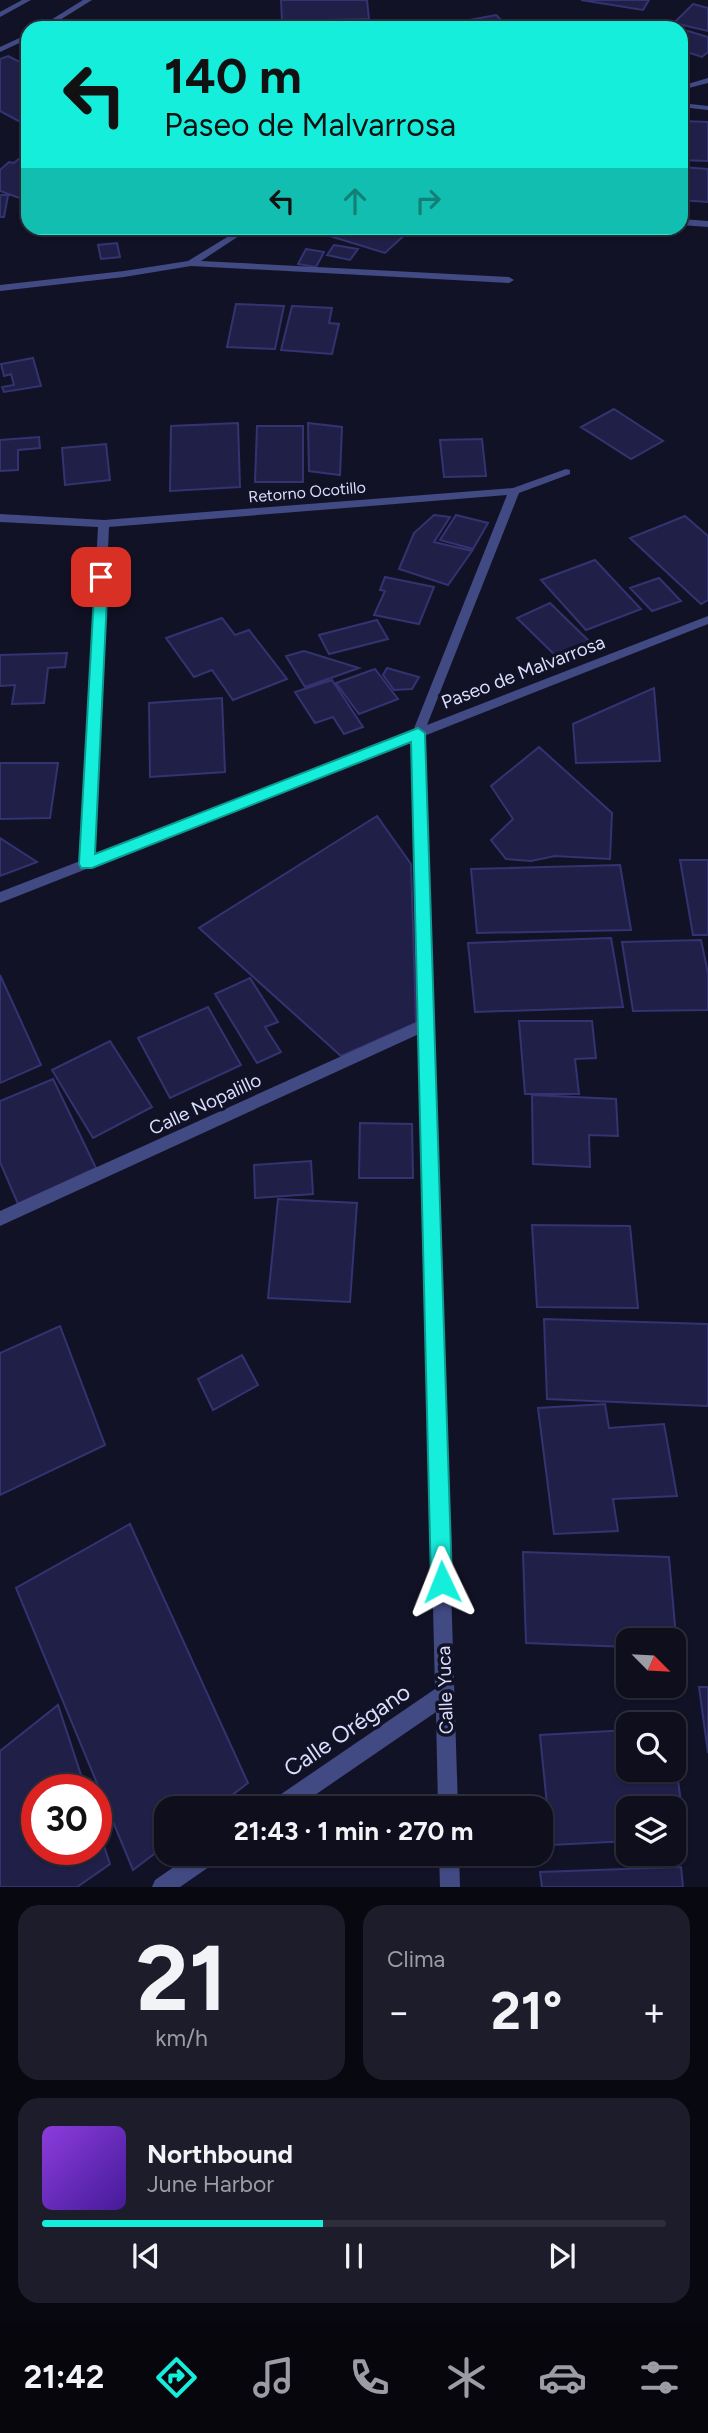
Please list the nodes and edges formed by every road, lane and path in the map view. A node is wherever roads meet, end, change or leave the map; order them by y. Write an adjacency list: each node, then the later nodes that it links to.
1 (27, 0): 3 (street)
2 (88, 0): 4 (street)
3 (0, 15)
4 (54, 21)
5 (21, 40): 6 (street)
6 (0, 50)
7 (708, 80): 8 (street)
8 (688, 86)
9 (688, 106): 10 (street)
10 (708, 108)
11 (688, 223): 12 (street)
12 (708, 224)
13 (236, 235): 14 (street)
14 (191, 263): 15 (street); 16 (street)
15 (509, 280)
16 (0, 288)
17 (566, 472): 18 (street, Retorno Ocotillo)
18 (514, 491): 20 (street, Retorno Ocotillo); 22 (street)
19 (0, 518): 20 (street, Retorno Ocotillo)
20 (104, 524): 23 (street)
21 (708, 620): 22 (street, Paseo de Malvarrosa)
22 (418, 733): 23 (street, Paseo de Malvarrosa); 25 (street, Calle Yuca)
23 (87, 864): 24 (street, Paseo de Malvarrosa)
24 (0, 898)
25 (426, 1024): 26 (street, Calle Nopalillo); 27 (street, Calle Yuca)
26 (0, 1219)
27 (445, 1694): 28 (street, Calle Orégano); 29 (street, Calle Yuca)
28 (296, 1796)
29 (448, 1796)
30 (193, 1866): 32 (street)
31 (449, 1866): 33 (street)
32 (162, 1887)
33 (450, 1887)

